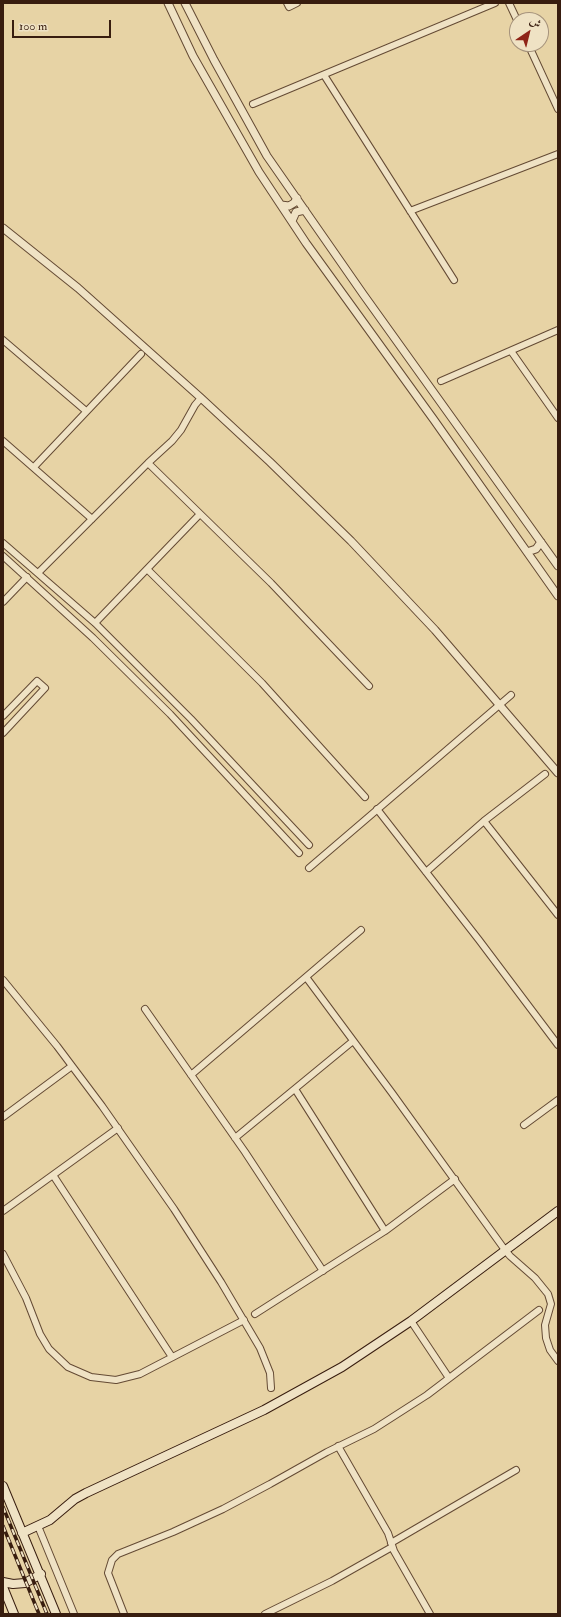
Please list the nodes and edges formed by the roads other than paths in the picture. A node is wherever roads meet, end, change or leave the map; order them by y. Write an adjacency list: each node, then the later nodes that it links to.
1 (168, 3): 12 (street)
2 (185, 3): 11 (street)
3 (297, 3): 5 (street)
4 (495, 3): 7 (street)
5 (288, 5)
6 (532, 52): 9 (street)
7 (324, 75): 8 (street); 14 (street)
8 (253, 104)
9 (558, 109)
10 (558, 154): 14 (street)
11 (297, 198): 12 (street); 13 (street)
12 (281, 205): 15 (street)
13 (305, 210): 15 (street); 31 (street)
14 (410, 211): 17 (street)
15 (292, 221): 33 (street)
16 (3, 228): 23 (street)
17 (454, 280)
18 (558, 330): 20 (street)
19 (3, 340): 24 (street)
20 (511, 351): 22 (street); 25 (street)
21 (140, 354): 24 (street)
22 (441, 380)
23 (201, 398): 27 (street); 44 (street)
24 (86, 412): 28 (street)
25 (558, 418)
26 (3, 440): 28 (street)
27 (148, 463): 29 (street); 30 (street)
28 (34, 467): 30 (street)
29 (200, 514): 36 (street); 42 (street)
30 (92, 519): 37 (street)
31 (541, 542): 33 (street); 35 (street)
32 (3, 543): 37 (street)
33 (527, 552): 39 (street)
34 (3, 556): 38 (street)
35 (558, 566)
36 (147, 569): 41 (street); 49 (street)
37 (38, 573): 41 (street)
38 (27, 577): 40 (street); 53 (street)
39 (558, 596)
40 (3, 602)
41 (95, 623): 51 (street)
42 (369, 686)
43 (511, 695): 44 (street)
44 (500, 704): 47 (street); 50 (street)
45 (3, 716): 46 (street)
46 (3, 733)
47 (558, 773)
48 (545, 774): 52 (street)
49 (365, 797)
50 (377, 809): 56 (street); 57 (street)
51 (284, 818): 53 (street); 54 (street)
52 (484, 821): 57 (street); 58 (street)
53 (275, 826): 55 (street)
54 (309, 845)
55 (300, 853)
56 (309, 868)
57 (426, 872): 64 (street)
58 (558, 915)
59 (361, 930): 60 (street)
60 (306, 977): 63 (street); 66 (street)
61 (3, 980): 65 (street)
62 (145, 1009): 66 (street)
63 (353, 1041): 67 (street); 74 (street)
64 (558, 1045)
65 (72, 1066): 69 (street); 71 (street)
66 (191, 1075): 72 (street)
67 (295, 1088): 72 (street); 77 (street)
68 (558, 1100): 70 (street)
69 (4, 1113)
70 (524, 1125)
71 (118, 1128): 73 (street); 83 (street)
72 (235, 1138): 80 (street)
73 (53, 1175): 75 (street); 85 (street)
74 (455, 1179): 77 (street); 78 (street)
75 (3, 1211)
76 (558, 1211): 78 (main road)
77 (385, 1231): 80 (street)
78 (505, 1250): 84 (main road); 86 (street)
79 (3, 1254): 85 (street)
80 (323, 1271): 82 (street)
81 (539, 1310): 87 (street)
82 (255, 1314)
83 (244, 1320): 85 (street); 88 (street)
84 (411, 1321): 87 (street); 92 (main road)
85 (172, 1357)
86 (558, 1361)
87 (449, 1378): 89 (street)
88 (271, 1388)
89 (338, 1446): 94 (street); 101 (street)
90 (516, 1470): 94 (street)
91 (3, 1486): 93 (main road)
92 (38, 1526): 93 (main road); 100 (street)
93 (22, 1533): 95 (main road)
94 (392, 1545): 102 (street); 103 (street)
95 (41, 1574): 96 (main road); 99 (main road)
96 (3, 1582)
97 (3, 1587): 98 (main road)
98 (14, 1614)
99 (56, 1614)
100 (74, 1614)
101 (124, 1614)
102 (265, 1614)
103 (430, 1614)

